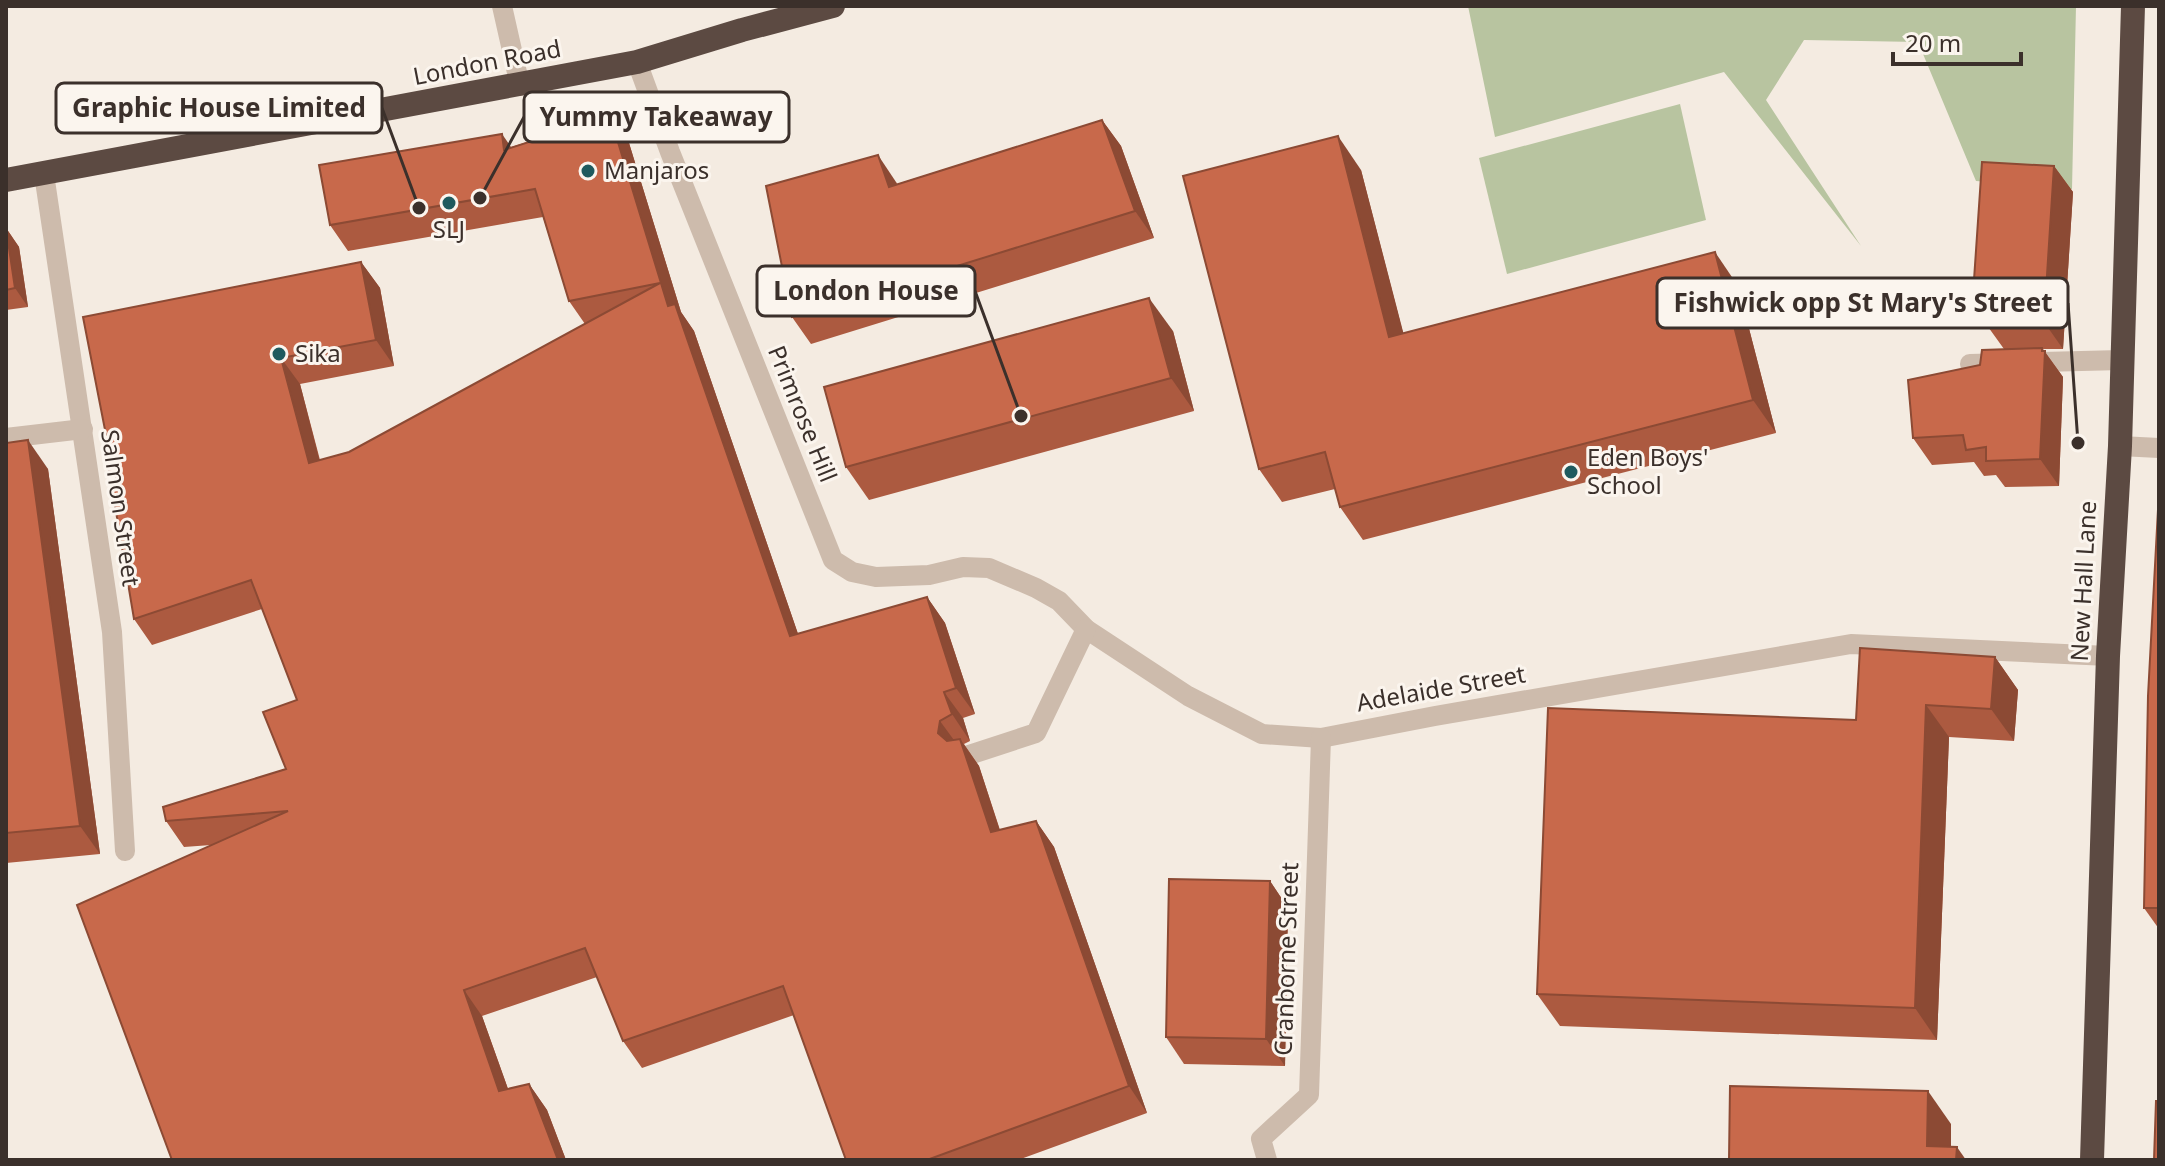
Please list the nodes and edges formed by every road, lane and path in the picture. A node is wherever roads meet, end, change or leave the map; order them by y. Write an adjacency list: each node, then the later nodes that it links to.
1 (502, 6): 5 (street)
2 (833, 6): 4 (highway, London Road)
3 (2133, 6): 8 (highway, New Hall Lane)
4 (637, 62): 5 (highway, London Road); 14 (street, Primrose Hill)
5 (520, 86): 6 (highway, London Road)
6 (44, 174): 7 (highway, London Road); 10 (street, Salmon Street)
7 (6, 180)
8 (2121, 360): 9 (street); 12 (highway, New Hall Lane)
9 (1970, 364)
10 (83, 429): 11 (street); 19 (street, Salmon Street)
11 (6, 438)
12 (2120, 446): 13 (street); 16 (highway, New Hall Lane)
13 (2159, 448)
14 (833, 560): 15 (street, Adelaide Street)
15 (1086, 629): 17 (street, Adelaide Street); 18 (street)
16 (2108, 656): 17 (street, Adelaide Street); 21 (highway, New Hall Lane)
17 (1321, 738): 20 (street, Cranborne Street)
18 (969, 755)
19 (125, 851)
20 (1267, 1160)
21 (2092, 1160)

